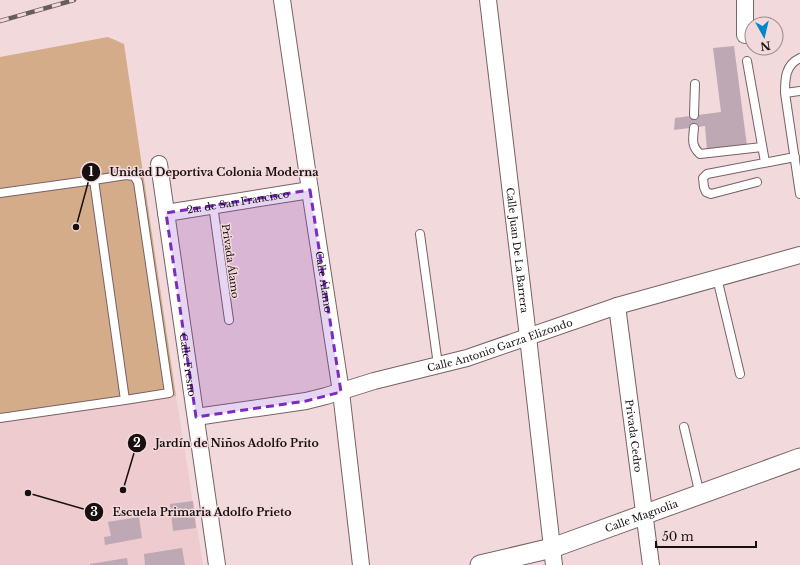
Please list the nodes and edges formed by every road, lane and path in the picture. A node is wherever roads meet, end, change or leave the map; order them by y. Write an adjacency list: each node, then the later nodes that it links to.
1 (282, 0): 18 (street, Calle Álamo)
2 (488, 0): 28 (street, Calle Juan De La Barrera)
3 (745, 0): 4 (street)
4 (745, 16)
5 (800, 58): 9 (lane)
6 (747, 60): 12 (lane)
7 (695, 84): 10 (lane)
8 (800, 91): 9 (lane)
9 (785, 94): 13 (lane)
10 (694, 115)
11 (694, 128): 12 (lane)
12 (762, 147): 14 (lane)
13 (795, 156): 14 (lane); 20 (lane)
14 (765, 162): 17 (lane)
15 (159, 164): 22 (street, Calle Fresno)
16 (94, 180): 19 (lane); 32 (lane); 32 (lane)
17 (757, 182)
18 (310, 190): 21 (street, 2a. de San Francisco); 31 (street, Calle Álamo)
19 (0, 193)
20 (800, 194)
21 (213, 205): 22 (street, 2a. de San Francisco); 27 (lane, Privada Álamo)
22 (166, 213): 33 (street, Calle Fresno)
23 (420, 234): 29 (lane)
24 (800, 255): 25 (street, Calle Antonio Garza Elizondo)
25 (717, 278): 26 (street, Calle Antonio Garza Elizondo); 30 (lane)
26 (617, 306): 28 (street, Calle Antonio Garza Elizondo); 38 (street, Privada Cedro)
27 (229, 320)
28 (528, 337): 29 (street, Calle Antonio Garza Elizondo); 39 (street, Calle Juan De La Barrera)
29 (438, 365): 31 (street, Calle Antonio Garza Elizondo)
30 (740, 374)
31 (341, 392): 33 (street, Calle Antonio Garza Elizondo); 41 (street, Calle Álamo)
32 (125, 400): 34 (lane)
33 (196, 417): 40 (street, Calle Fresno)
34 (0, 418)
35 (684, 427): 37 (lane)
36 (800, 458): 37 (street, Calle Magnolia)
37 (700, 494): 38 (street, Calle Magnolia)
38 (645, 514): 39 (street, Calle Magnolia); 43 (street, Privada Cedro)
39 (553, 556): 42 (street, Calle Magnolia)
40 (217, 565)
41 (361, 565)
42 (480, 565)
43 (651, 565)

